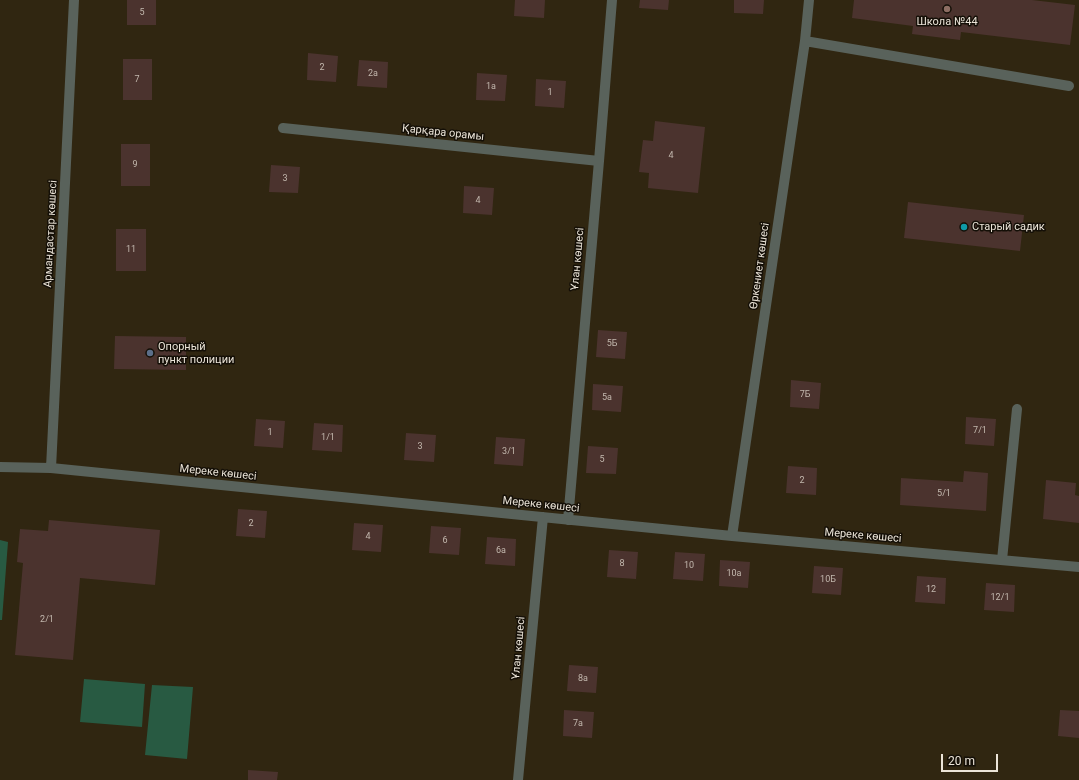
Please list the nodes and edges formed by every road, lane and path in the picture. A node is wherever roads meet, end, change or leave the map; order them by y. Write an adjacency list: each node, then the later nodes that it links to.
1 (74, 0): 10 (street, Армандастар көшесі)
2 (612, 0): 7 (street, Ұлан көшесі)
3 (810, 0): 4 (street, Өркениет көшесі)
4 (805, 41): 5 (street); 13 (street, Өркениет көшесі)
5 (1069, 86)
6 (283, 128): 7 (street, Қарқара орамы)
7 (599, 161): 12 (street, Ұлан көшесі)
8 (1017, 409): 14 (street)
9 (0, 468): 10 (street, Мереке көшесі)
10 (51, 468): 11 (street, Мереке көшесі)
11 (543, 517): 12 (street, Мереке көшесі); 16 (street, Ұлан көшесі)
12 (568, 520): 13 (street, Мереке көшесі)
13 (732, 536): 14 (street, Мереке көшесі)
14 (1002, 560): 15 (street, Мереке көшесі)
15 (1079, 567)
16 (518, 780)

